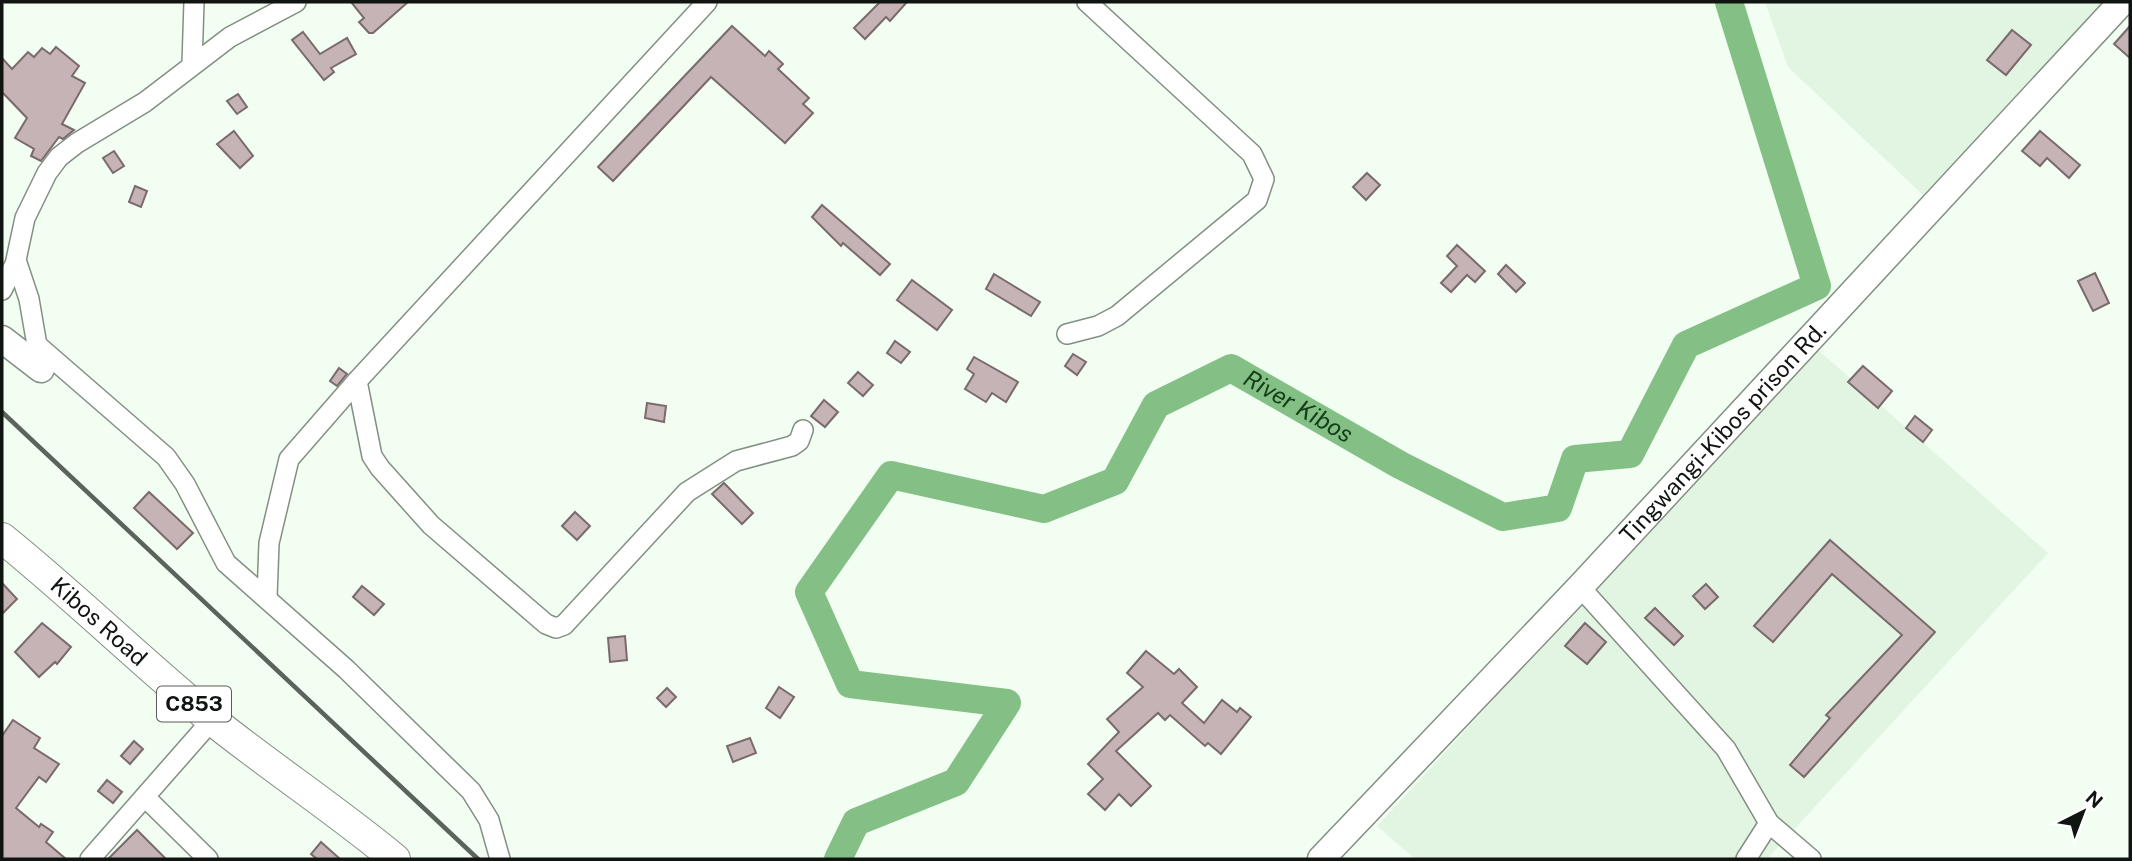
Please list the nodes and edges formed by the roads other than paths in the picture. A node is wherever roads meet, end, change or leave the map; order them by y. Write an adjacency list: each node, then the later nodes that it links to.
1 (194, 2): 6 (street)
2 (296, 2): 6 (street)
3 (707, 2): 12 (street)
4 (1087, 2): 9 (street)
5 (2122, 2): 15 (street, Tingwangi-Kibos prison Rd.)
6 (192, 64): 7 (street)
7 (16, 262): 8 (street); 11 (street)
8 (2, 290)
9 (1067, 334)
10 (2, 339): 11 (street)
11 (39, 357): 16 (street)
12 (357, 381): 13 (street); 16 (street)
13 (803, 430)
14 (2, 538): 17 (main road, Kibos Road / C853)
15 (1580, 587): 19 (street); 24 (street, Tingwangi-Kibos prison Rd.)
16 (267, 597): 23 (street)
17 (212, 720): 18 (street); 22 (main road, Kibos Road / C853)
18 (145, 797): 20 (street); 21 (street)
19 (1769, 823): 25 (street); 26 (street)
20 (90, 859)
21 (208, 859)
22 (395, 859)
23 (500, 859)
24 (1321, 859)
25 (1746, 859)
26 (1811, 859)

